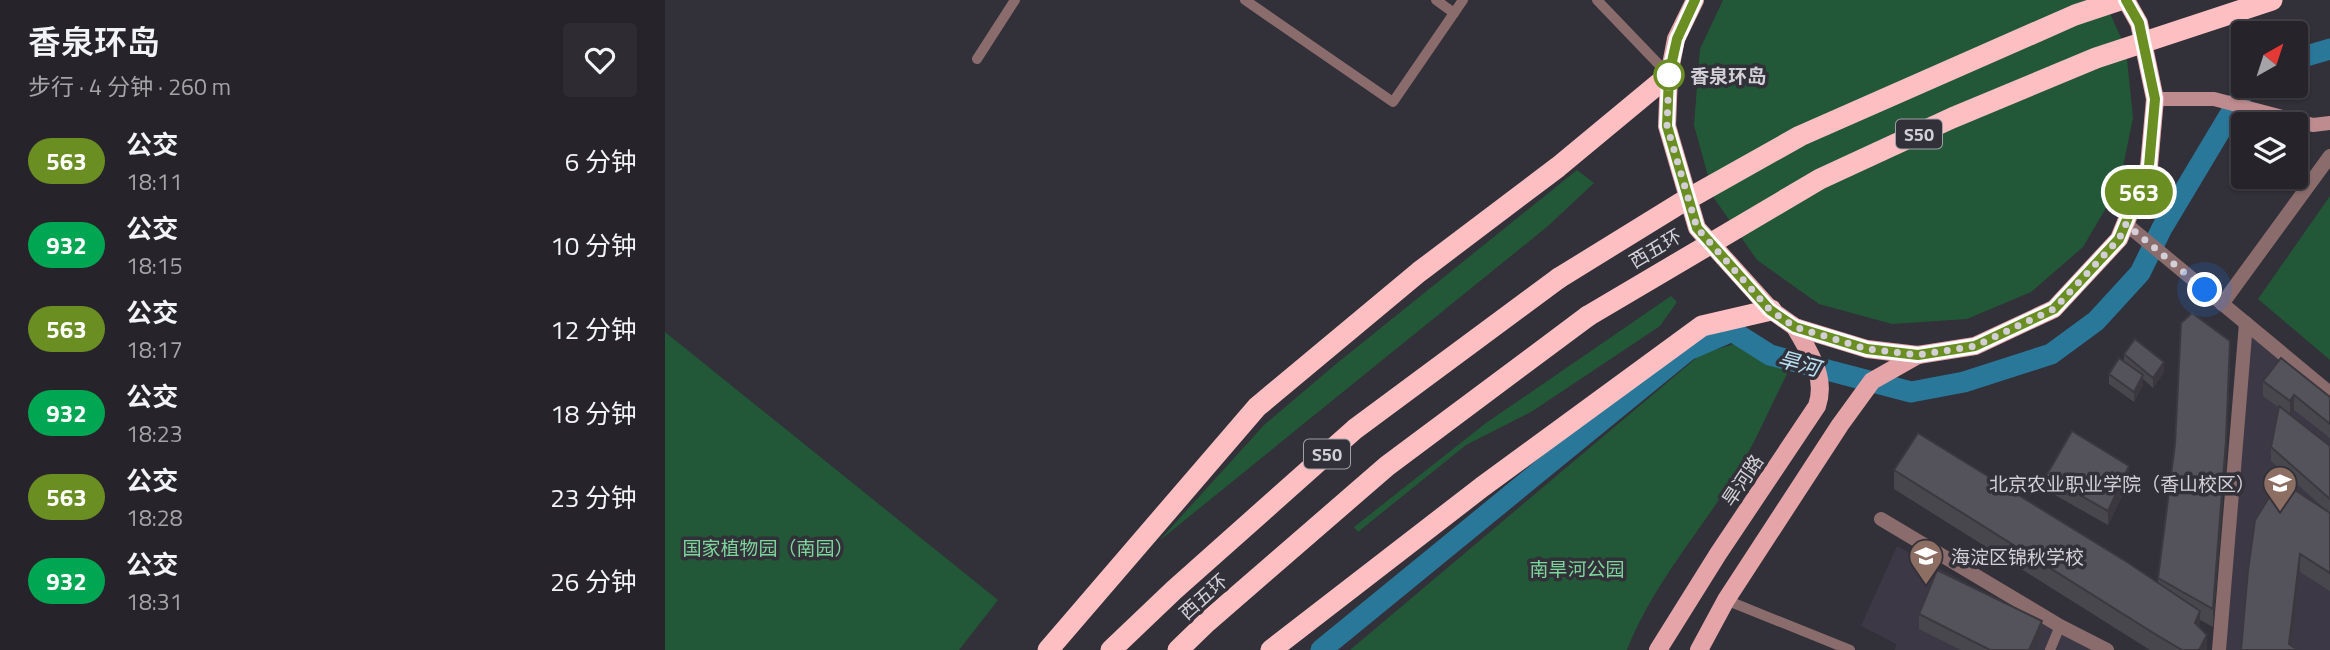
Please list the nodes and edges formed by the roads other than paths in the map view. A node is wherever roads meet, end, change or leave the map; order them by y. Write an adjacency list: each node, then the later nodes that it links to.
1 (1015, 0): 11 (lane)
2 (1245, 0): 10 (lane)
3 (1436, 0): 10 (lane)
4 (1463, 0): 10 (lane)
5 (1597, 0): 12 (lane)
6 (1695, 0): 12 (main road)
7 (2120, 0): 27 (highway, 西五环 / S50, bridge)
8 (2126, 0): 13 (main road)
9 (2272, 0): 28 (highway, 西五环 / S50, bridge)
10 (1454, 13)
11 (977, 59)
12 (1669, 75): 18 (main road); 26 (highway)
13 (2155, 99): 14 (street); 16 (main road)
14 (2330, 123)
15 (2330, 156): 17 (street)
16 (2131, 228): 17 (street); 21 (main road)
17 (2222, 304): 19 (street)
18 (1770, 310): 20 (main road); 29 (highway)
19 (2246, 323): 22 (street); 35 (street)
20 (1795, 327): 21 (main road); 30 (main road, 旱河路)
21 (1918, 355): 24 (main road)
22 (2330, 394)
23 (1881, 519): 25 (street)
24 (1726, 600): 31 (main road); 32 (lane)
25 (2060, 625): 33 (lane); 34 (street)
26 (1048, 650)
27 (1111, 650)
28 (1178, 650)
29 (1271, 650)
30 (1658, 650)
31 (1699, 650)
32 (1850, 650)
33 (2050, 650)
34 (2107, 650)
35 (2218, 650)

